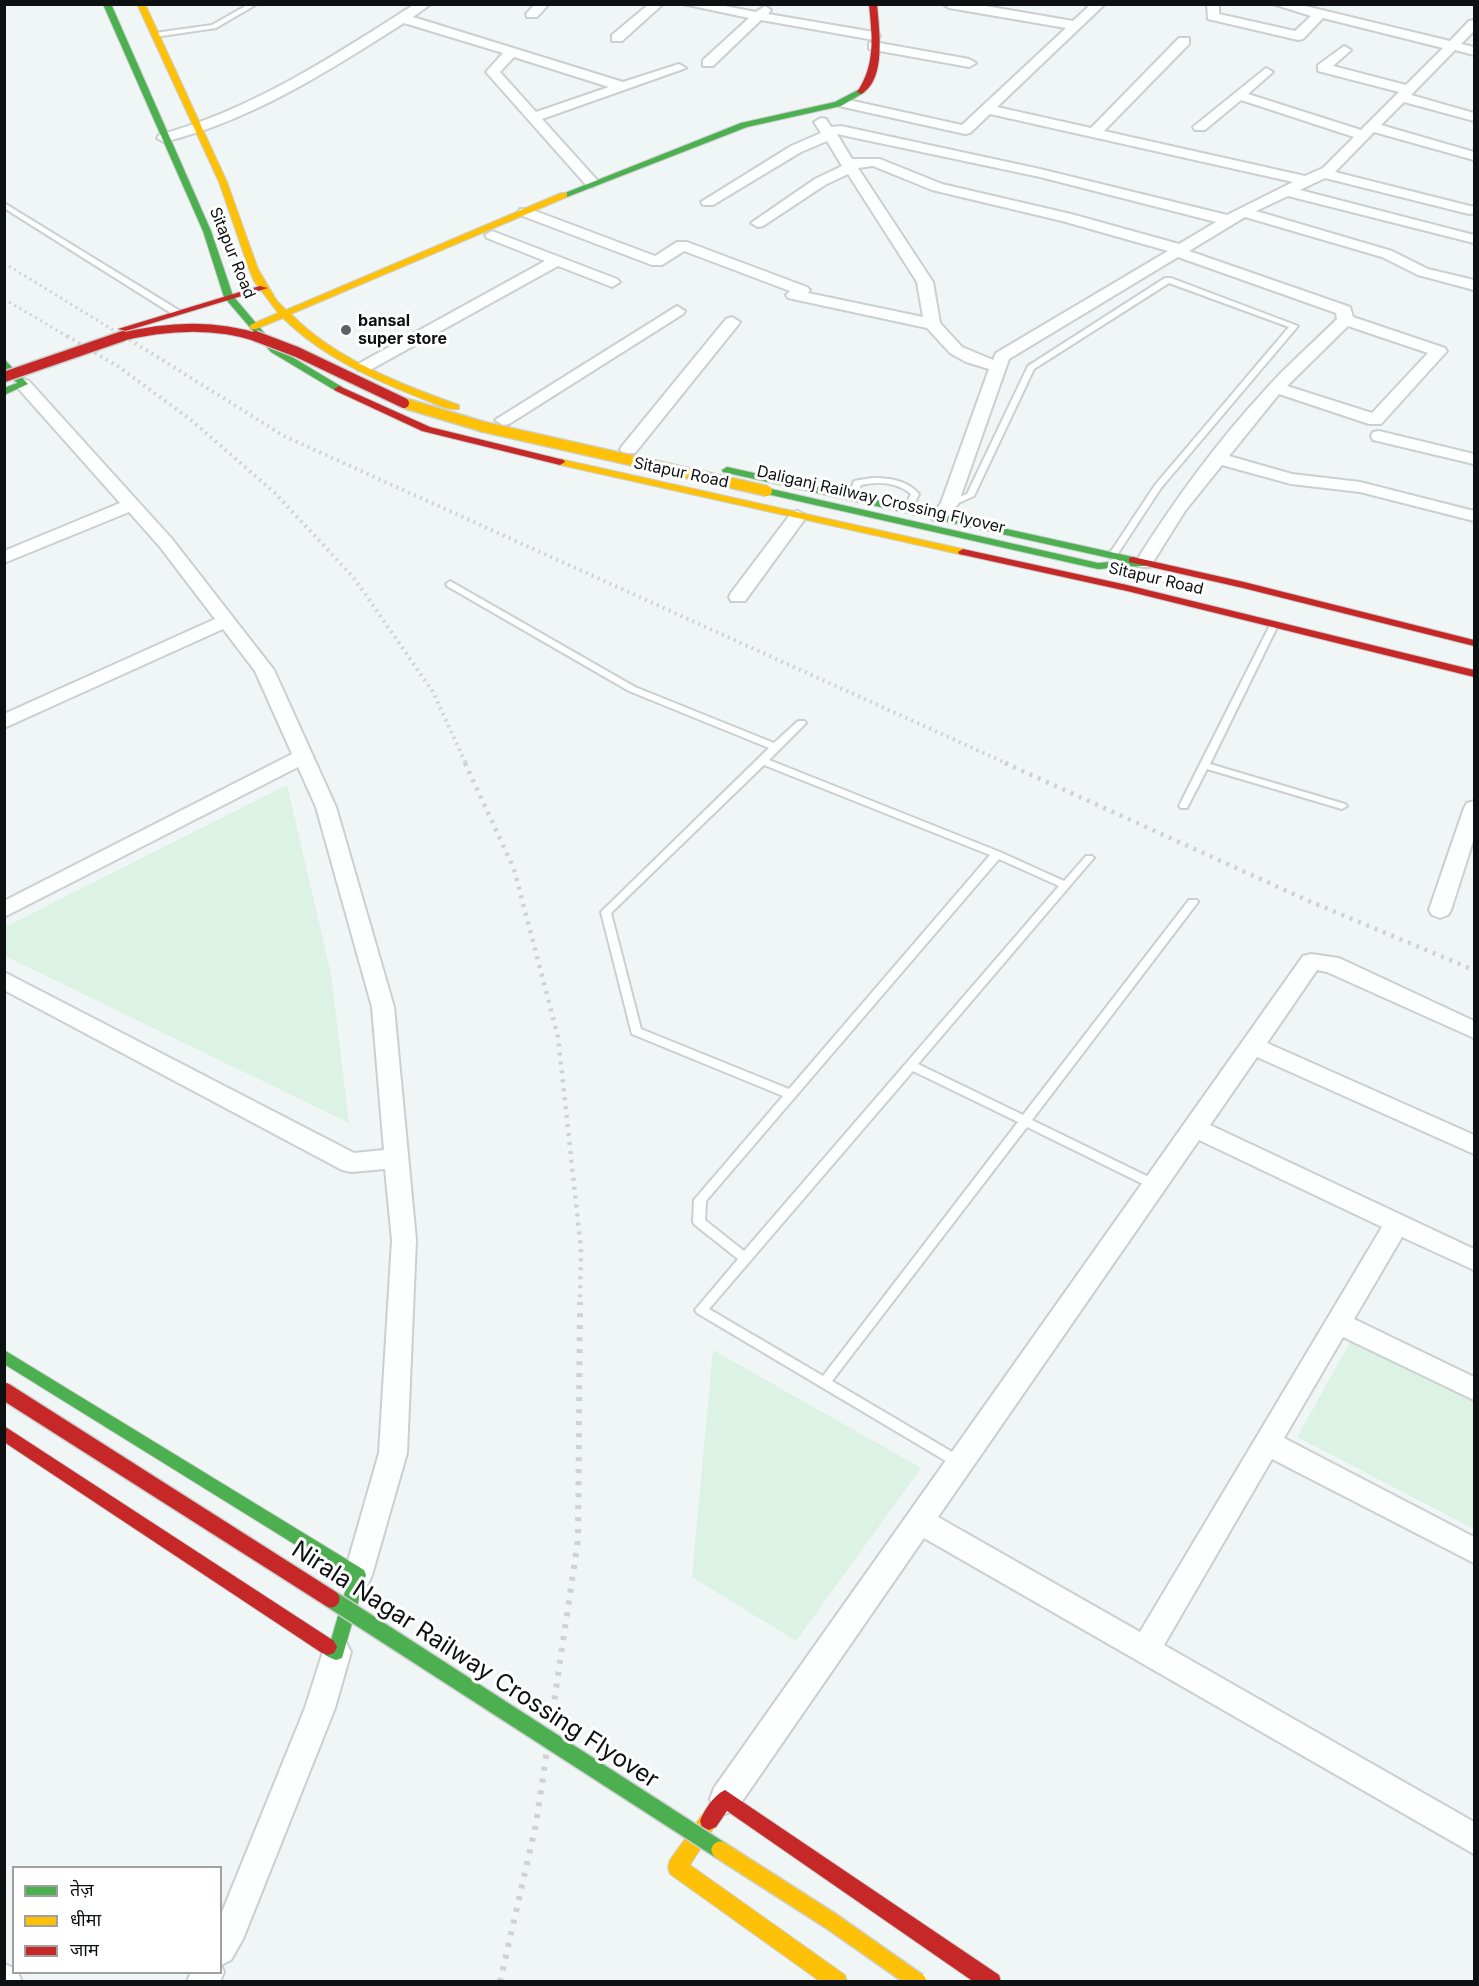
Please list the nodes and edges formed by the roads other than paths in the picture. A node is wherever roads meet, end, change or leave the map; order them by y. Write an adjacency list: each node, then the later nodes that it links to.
1 (107, 4): 45 (main road, Sitapur Road)
2 (141, 4): 20 (main road, Sitapur Road)
3 (254, 4): 20 (lane)
4 (425, 4): 17 (street)
5 (543, 4): 14 (street)
6 (657, 4): 21 (street)
7 (689, 4): 16 (street)
8 (770, 4): 16 (street)
9 (873, 4): 22 (main road)
10 (949, 4): 19 (street)
11 (1099, 4): 19 (street)
12 (1213, 4): 15 (street)
13 (1279, 4): 15 (street)
14 (532, 14)
15 (1320, 14): 24 (street)
16 (758, 16): 22 (street); 28 (street)
17 (403, 18): 27 (street); 41 (street)
18 (1474, 24): 24 (street)
19 (1077, 27): 37 (street)
20 (155, 35): 41 (main road, Sitapur Road)
21 (617, 39)
22 (874, 41): 29 (street); 35 (main road)
23 (1184, 41): 44 (street)
24 (1453, 45): 26 (street); 33 (street)
25 (1344, 50): 33 (street)
26 (1474, 51)
27 (511, 52): 32 (street); 38 (street)
28 (708, 63)
29 (969, 63)
30 (679, 68): 32 (street)
31 (1266, 72): 34 (street)
32 (623, 87): 38 (street)
33 (1405, 94): 39 (street); 42 (street)
34 (1239, 95): 40 (street); 42 (street)
35 (844, 103): 36 (main road); 37 (street)
36 (811, 109): 43 (street); 50 (main road)
37 (988, 109): 44 (street)
38 (533, 117): 50 (street)
39 (1474, 117)
40 (1200, 127)
41 (199, 131): 45 (street); 65 (main road, Sitapur Road)
42 (1367, 131): 46 (street); 48 (street)
43 (829, 133): 47 (street); 52 (street); 57 (street)
44 (1094, 133): 49 (street)
45 (164, 138): 66 (main road, Sitapur Road)
46 (1474, 156)
47 (851, 165): 58 (street); 61 (street); 72 (street)
48 (1324, 173): 49 (street); 54 (street)
49 (1306, 182): 51 (street)
50 (592, 183): 55 (main road)
51 (1287, 191): 56 (street); 60 (street)
52 (708, 202)
53 (4, 205): 68 (lane)
54 (1468, 210)
55 (525, 212): 69 (main road); 72 (street)
56 (1243, 212): 57 (street); 64 (street)
57 (1228, 220): 61 (street)
58 (758, 223)
59 (492, 236): 62 (street)
60 (1474, 239)
61 (1177, 250): 70 (street); 74 (street)
62 (558, 261): 63 (street); 75 (street)
63 (612, 282)
64 (1474, 285)
65 (262, 288): 66 (main road); 69 (main road, Sitapur Road)
66 (229, 297): 68 (main road); 73 (main road, Sitapur Road)
67 (677, 311): 78 (street)
68 (177, 313): 76 (main road)
69 (287, 314): 73 (main road); 75 (main road, Sitapur Road)
70 (1345, 320): 77 (street); 77 (street)
71 (732, 322): 80 (street)
72 (932, 324): 74 (street)
73 (253, 327): 87 (main road, Sitapur Road)
74 (998, 366): 86 (street)
75 (364, 367): 78 (main road, Sitapur Road)
76 (9, 375): 84 (street); 92 (main road, Daliganj Railway Crossing Flyover, bridge)
77 (1276, 388): 81 (street)
78 (503, 420): 80 (main road, Sitapur Road)
79 (1379, 436): 82 (street)
80 (629, 449): 83 (main road, Sitapur Road)
81 (1218, 458): 88 (street); 91 (street)
82 (1474, 459)
83 (852, 497): 85 (main road, Sitapur Road); 85 (lane)
84 (131, 505): 90 (street); 96 (street)
85 (908, 509): 86 (main road, Sitapur Road)
86 (944, 510): 89 (main road, Sitapur Road); 89 (lane)
87 (798, 516): 94 (main road, Sitapur Road); 95 (street)
88 (1474, 516)
89 (1112, 556): 91 (main road, Sitapur Road)
90 (4, 558)
91 (1144, 563): 92 (main road, Daliganj Railway Crossing Flyover); 98 (main road, Sitapur Road)
92 (1098, 566): 94 (main road, Daliganj Railway Crossing Flyover)
93 (450, 584): 102 (lane)
94 (1127, 588): 97 (main road, Sitapur Road)
95 (738, 597)
96 (226, 621): 100 (street); 103 (street)
97 (1274, 625): 99 (main road, Sitapur Road); 105 (lane)
98 (1474, 643)
99 (1474, 674)
100 (4, 722)
101 (801, 723): 102 (lane)
102 (777, 748): 104 (lane)
103 (303, 756): 113 (street); 123 (street)
104 (763, 761): 109 (lane); 119 (lane)
105 (1204, 765): 106 (lane); 107 (lane)
106 (1184, 806)
107 (1342, 806)
108 (1474, 808): 114 (street)
109 (997, 854): 111 (lane); 119 (lane)
110 (1089, 858): 111 (lane)
111 (1065, 885): 118 (lane)
112 (1193, 902): 120 (lane)
113 (4, 910)
114 (1440, 910)
115 (4, 980): 123 (street)
116 (1474, 1029): 117 (street)
117 (1253, 1046): 121 (street); 122 (street)
118 (911, 1065): 120 (lane); 126 (lane)
119 (790, 1094): 126 (lane)
120 (1025, 1121): 124 (lane); 130 (lane)
121 (1195, 1128): 124 (street); 125 (street)
122 (1474, 1145)
123 (397, 1158): 138 (street)
124 (1155, 1185): 135 (street)
125 (1397, 1223): 127 (street); 128 (street)
126 (746, 1259): 130 (lane)
127 (1474, 1260)
128 (1338, 1323): 131 (street); 134 (street)
129 (4, 1356): 138 (main road)
130 (825, 1383): 135 (lane)
131 (1474, 1389)
132 (4, 1391): 145 (main road, Nirala Nagar Railway Crossing Flyover, bridge)
133 (4, 1433): 140 (main road)
134 (1268, 1443): 137 (street); 139 (street)
135 (960, 1463): 136 (street)
136 (920, 1521): 139 (street); 141 (street)
137 (1474, 1551)
138 (358, 1575): 140 (main road)
139 (1145, 1650): 142 (street)
140 (336, 1652): 143 (street)
141 (725, 1799): 144 (main road); 146 (main road)
142 (1474, 1839)
143 (222, 1946)
144 (838, 1982)
145 (918, 1982)
146 (992, 1982)

